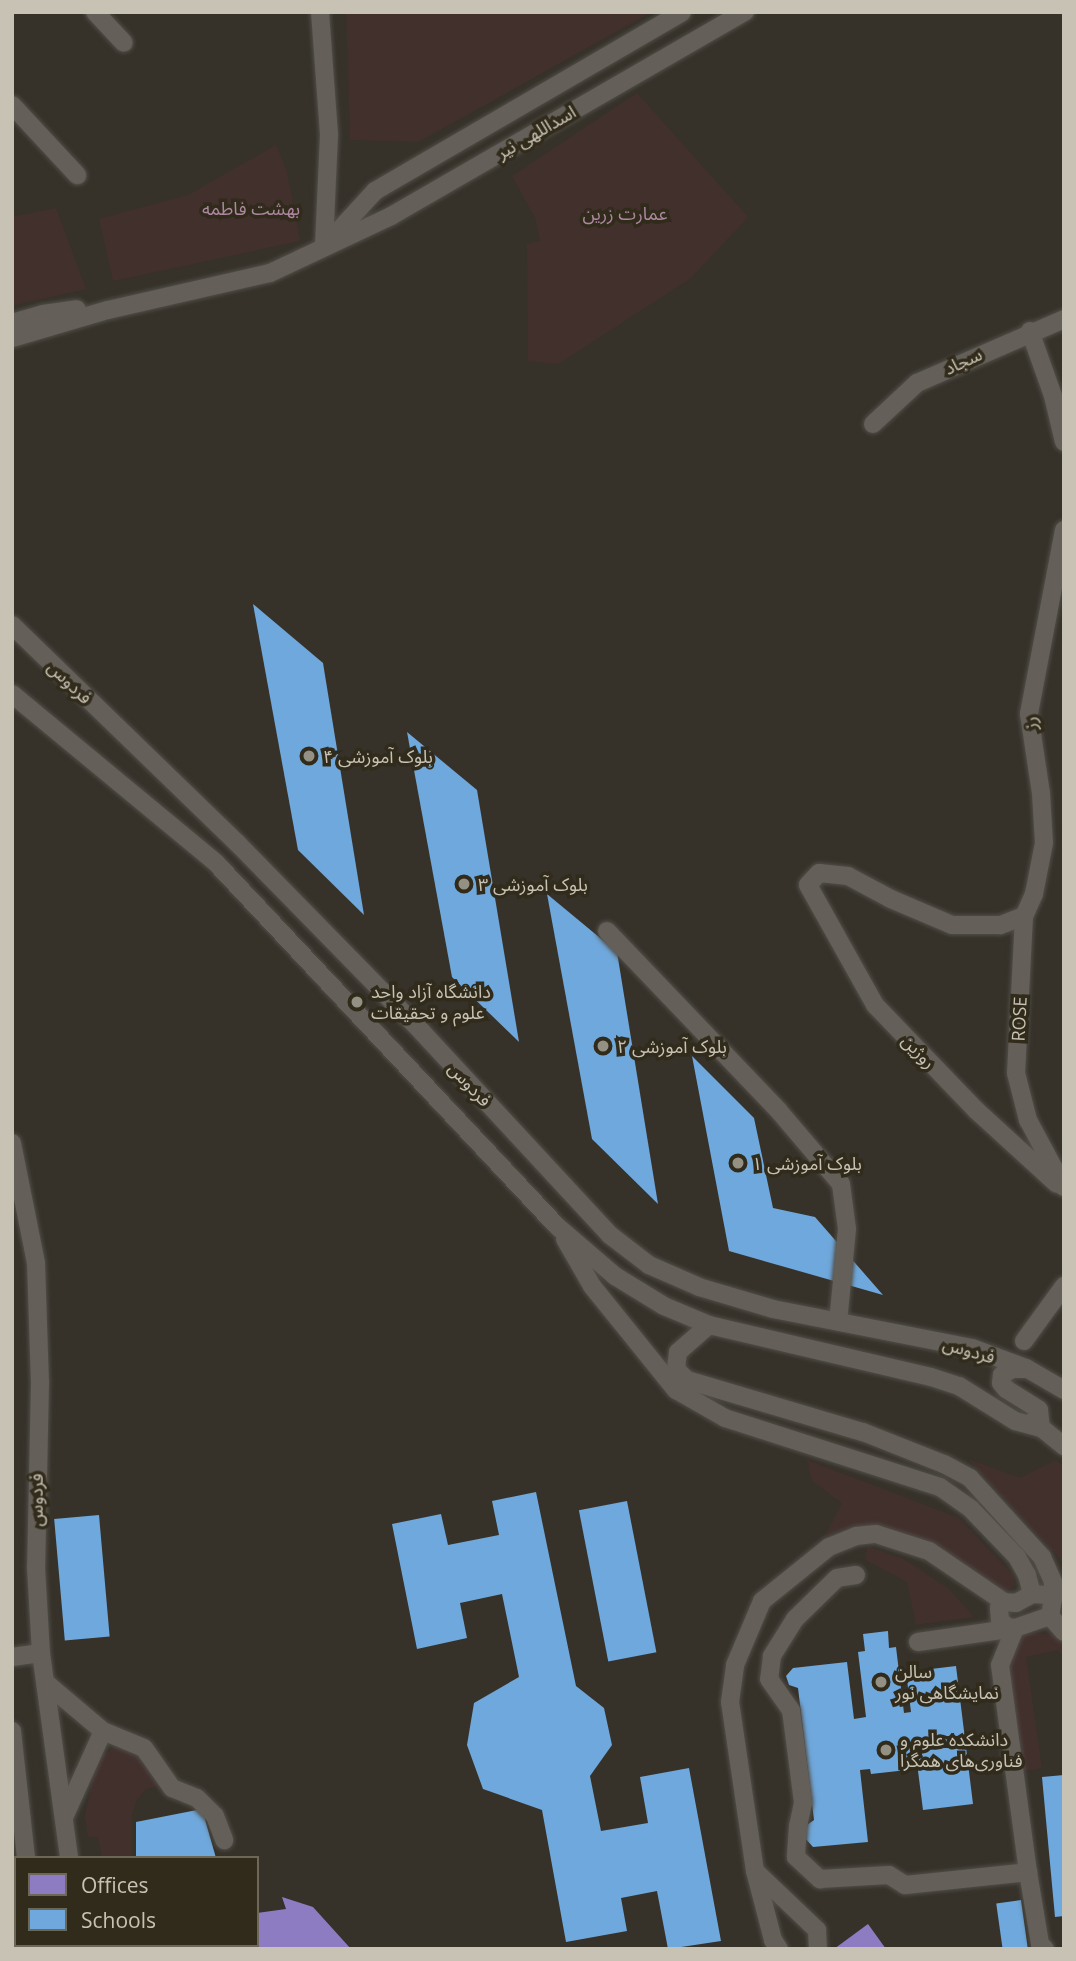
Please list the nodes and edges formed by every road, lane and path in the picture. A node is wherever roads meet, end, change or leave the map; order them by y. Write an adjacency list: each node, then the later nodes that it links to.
1 (95, 12): 5 (street)
2 (320, 12): 8 (street)
3 (682, 12): 8 (street, اسداللهی نیر)
4 (745, 12): 8 (street, اسداللهی نیر)
5 (124, 43)
6 (12, 105): 7 (street)
7 (76, 175)
8 (324, 245): 9 (street, اسداللهی نیر)
9 (108, 310): 11 (street, اسداللهی نیر); 13 (street, اسداللهی نیر)
10 (1064, 319): 12 (street, سجاد)
11 (12, 323)
12 (1030, 331): 14 (street, سجاد); 15 (street)
13 (12, 338)
14 (873, 424)
15 (1064, 442)
16 (1064, 530): 19 (street, رز)
17 (12, 625): 25 (street, فردوس)
18 (12, 694): 23 (street, فردوس)
19 (1024, 916): 22 (street, ROSE); 22 (street, روژین)
20 (607, 931): 25 (street)
21 (12, 1143): 41 (street, فردوس)
22 (1064, 1189)
23 (558, 1227): 26 (street, فردوس); 35 (street)
24 (1064, 1286): 27 (street)
25 (838, 1322): 28 (street, فردوس)
26 (709, 1325): 32 (street, فردوس); 37 (street)
27 (1024, 1341)
28 (1026, 1368): 29 (street); 30 (street); 31 (street); 32 (street)
29 (1064, 1377)
30 (1064, 1390)
31 (1064, 1400)
32 (1041, 1427): 33 (street)
33 (1064, 1446)
34 (856, 1575): 51 (street)
35 (1032, 1594): 36 (street); 37 (street)
36 (1004, 1602): 38 (street); 50 (street)
37 (1051, 1607): 38 (street); 39 (street)
38 (1014, 1628): 40 (street); 51 (street)
39 (1064, 1632)
40 (918, 1642)
41 (41, 1653): 42 (street); 43 (street, فردوس)
42 (12, 1657)
43 (46, 1683): 45 (street); 46 (street, فردوس)
44 (12, 1731): 48 (street)
45 (103, 1731): 46 (street); 47 (street)
46 (65, 1815): 49 (street, فردوس)
47 (224, 1840)
48 (26, 1856)
49 (69, 1856)
50 (755, 1871): 52 (street); 53 (street)
51 (1028, 1872): 54 (street)
52 (779, 1949)
53 (818, 1949)
54 (1045, 1949)

